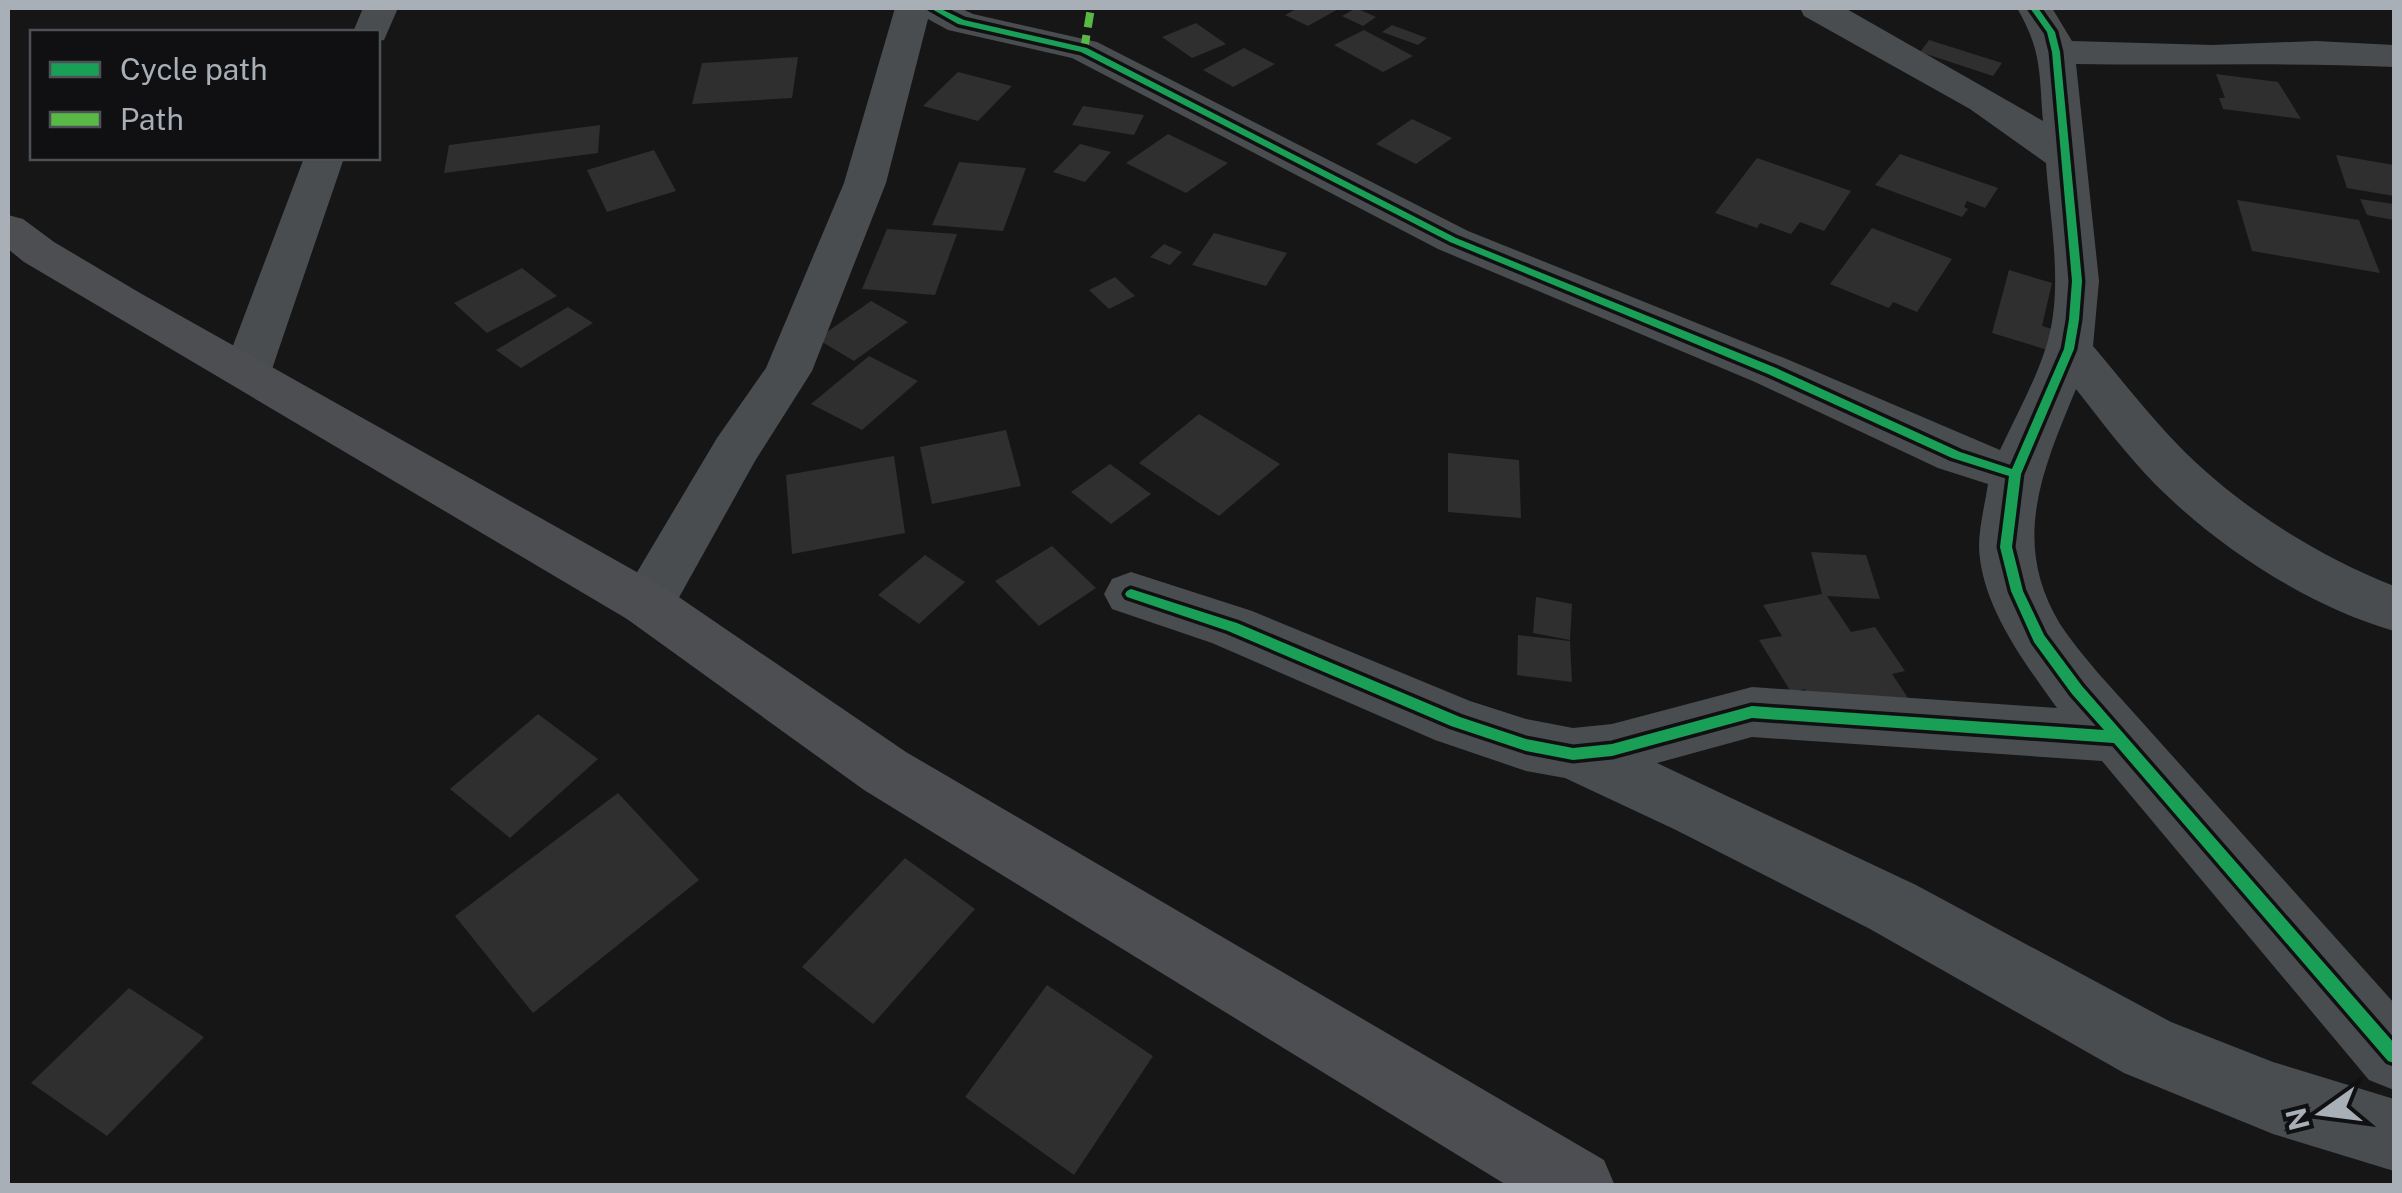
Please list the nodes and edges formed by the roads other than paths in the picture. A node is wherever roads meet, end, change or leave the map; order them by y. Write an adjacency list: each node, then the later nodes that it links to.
1 (912, 8): 13 (street)
2 (934, 8): 11 (street)
3 (1817, 8): 6 (street)
4 (2045, 30): 5 (street); 6 (street)
5 (2394, 56)
6 (2063, 157): 9 (street)
7 (323, 160): 10 (street)
8 (8, 228): 10 (main road)
9 (2070, 348): 11 (street); 14 (street)
10 (248, 372): 13 (main road)
11 (2015, 474): 15 (street)
12 (1130, 594): 16 (street)
13 (647, 604): 19 (main road)
14 (2394, 610)
15 (2116, 737): 16 (street); 17 (street)
16 (1573, 754): 18 (street)
17 (2394, 1055)
18 (2394, 1135)
19 (1578, 1186)

